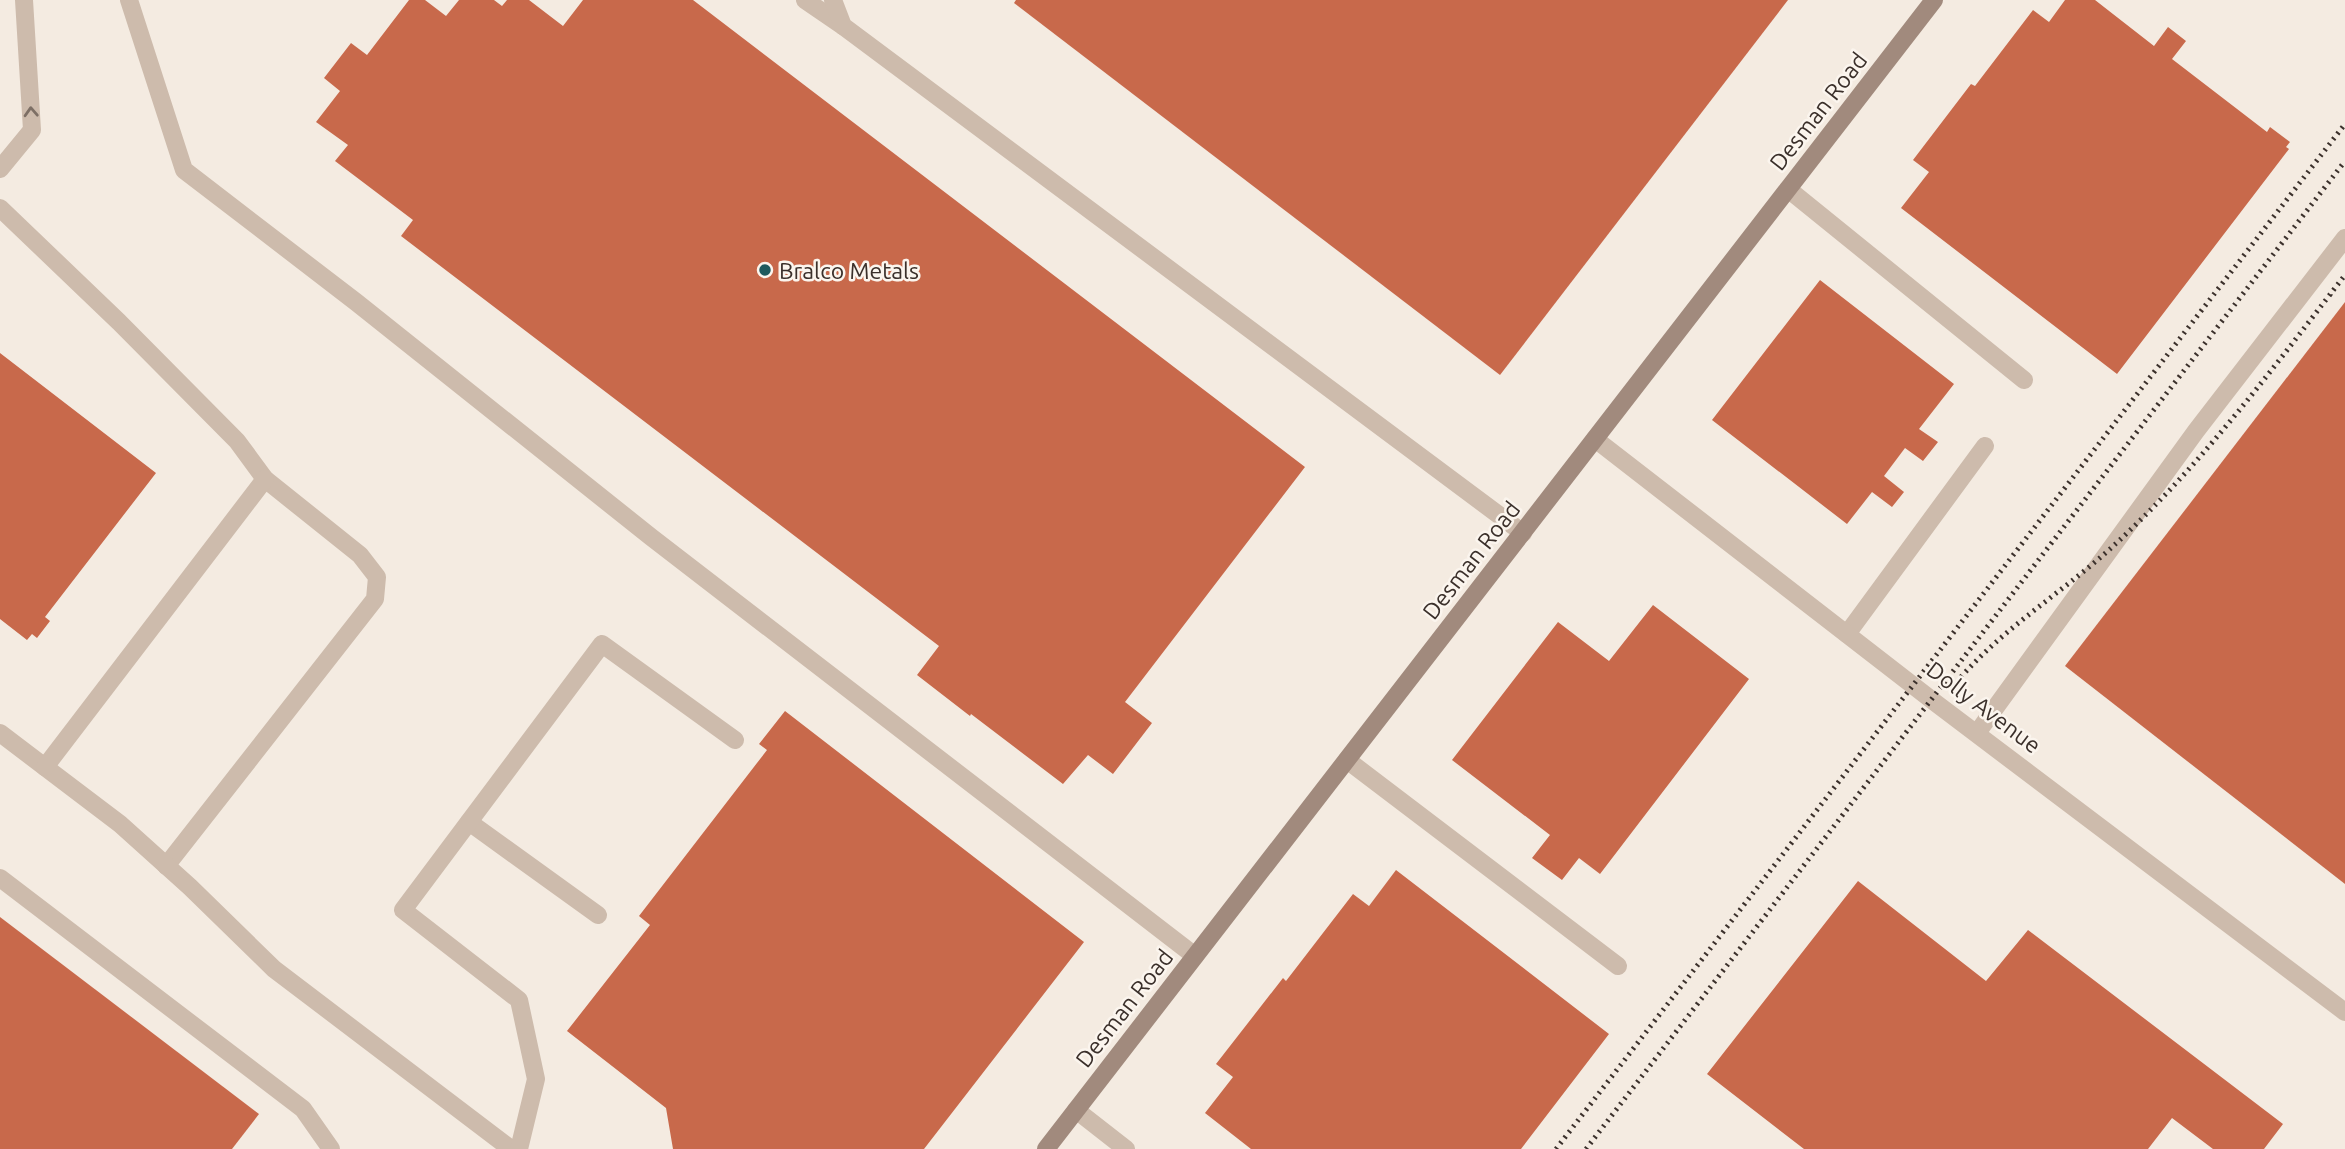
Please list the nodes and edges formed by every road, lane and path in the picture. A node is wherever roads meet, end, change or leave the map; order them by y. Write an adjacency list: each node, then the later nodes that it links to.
1 (24, 0): 7 (street, one-way to 1)
2 (129, 0): 26 (street)
3 (805, 0): 6 (street)
4 (833, 0): 6 (street)
5 (1934, 0): 8 (street, Desman Road)
6 (842, 26): 15 (street)
7 (0, 169)
8 (1788, 189): 11 (street); 12 (street, Desman Road)
9 (0, 208): 14 (street)
10 (2345, 238): 18 (street)
11 (2024, 380)
12 (1595, 439): 15 (street, Desman Road); 16 (street, Dolly Avenue)
13 (1985, 446): 16 (street)
14 (265, 479): 21 (street); 23 (street)
15 (1523, 533): 20 (street, Desman Road)
16 (1847, 634): 18 (street, Dolly Avenue)
17 (0, 733): 21 (street)
18 (1977, 733): 28 (street, Dolly Avenue)
19 (735, 740): 22 (street)
20 (1347, 760): 26 (street, Desman Road); 27 (street)
21 (44, 767): 23 (street)
22 (469, 822): 25 (street); 32 (street)
23 (166, 866): 31 (street)
24 (0, 878): 30 (street)
25 (598, 915)
26 (1195, 956): 29 (street, Desman Road)
27 (1618, 966)
28 (2345, 1012)
29 (1076, 1110): 33 (street, Desman Road); 34 (street)
30 (331, 1149)
31 (511, 1149)
32 (519, 1149)
33 (1046, 1149)
34 (1126, 1149)

